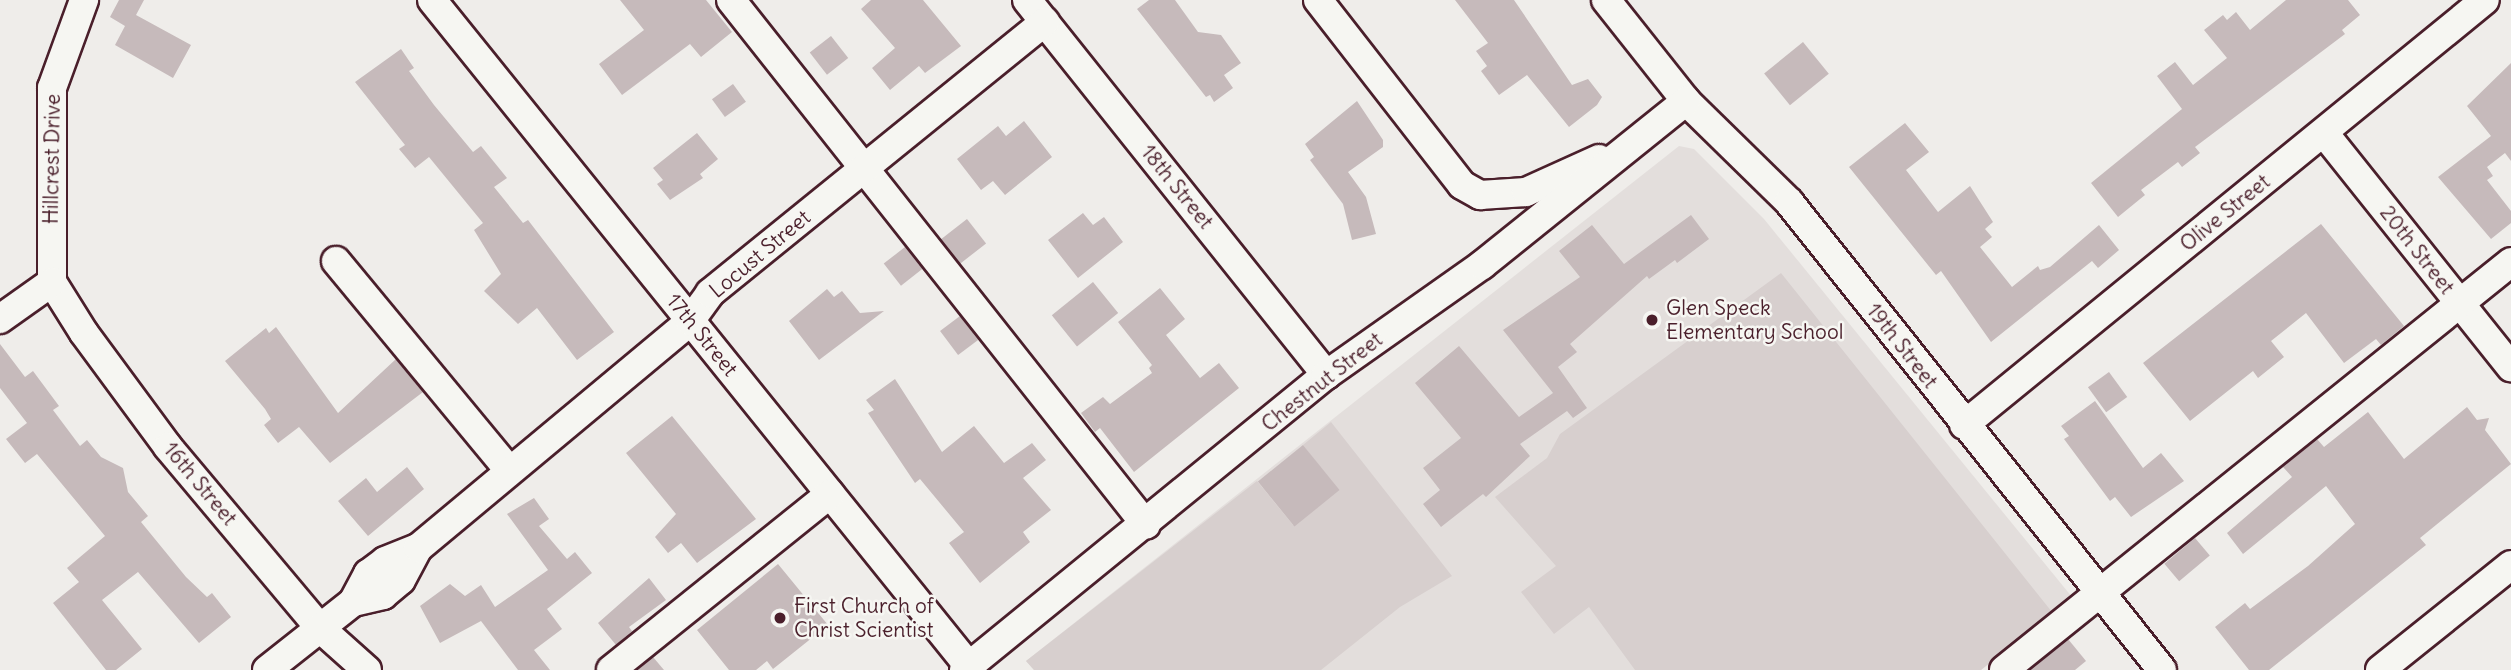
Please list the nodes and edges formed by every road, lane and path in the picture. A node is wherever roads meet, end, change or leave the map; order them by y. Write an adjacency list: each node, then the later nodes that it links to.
1 (84, 0): 15 (street, Hillcrest Drive)
2 (432, 0): 18 (street, 17th Street)
3 (731, 0): 12 (street)
4 (1027, 0): 8 (street, 18th Street)
5 (1318, 0): 11 (street)
6 (1606, 0): 9 (street, 19th Street)
7 (2485, 0): 10 (street, Olive Street)
8 (1045, 22): 12 (street, Locust Street); 20 (street, 18th Street)
9 (1686, 101): 11 (street, Chestnut Street); 21 (street, 19th Street)
10 (2324, 133): 16 (street, 20th Street); 21 (street, Olive Street)
11 (1630, 145): 20 (street, Chestnut Street)
12 (866, 166): 18 (street, Locust Street); 24 (street)
13 (336, 261): 22 (street)
14 (2511, 262): 16 (street)
15 (52, 282): 17 (street); 27 (street, 16th Street)
16 (2459, 304): 19 (street, 20th Street); 26 (street)
17 (0, 319)
18 (690, 320): 22 (street, Locust Street); 23 (street, 17th Street)
19 (2511, 367)
20 (1326, 375): 24 (street, Chestnut Street)
21 (1964, 425): 26 (street, 19th Street)
22 (509, 470): 27 (street, Locust Street)
23 (830, 494): 28 (street, 17th Street); 31 (street)
24 (1146, 525): 28 (street, Chestnut Street)
25 (2511, 565): 34 (street)
26 (2100, 594): 32 (street); 33 (street, 19th Street)
27 (320, 628): 29 (street, Locust Street); 30 (street, 16th Street)
28 (968, 669)
29 (267, 670)
30 (367, 670)
31 (611, 670)
32 (2004, 670)
33 (2162, 670)
34 (2380, 670)

